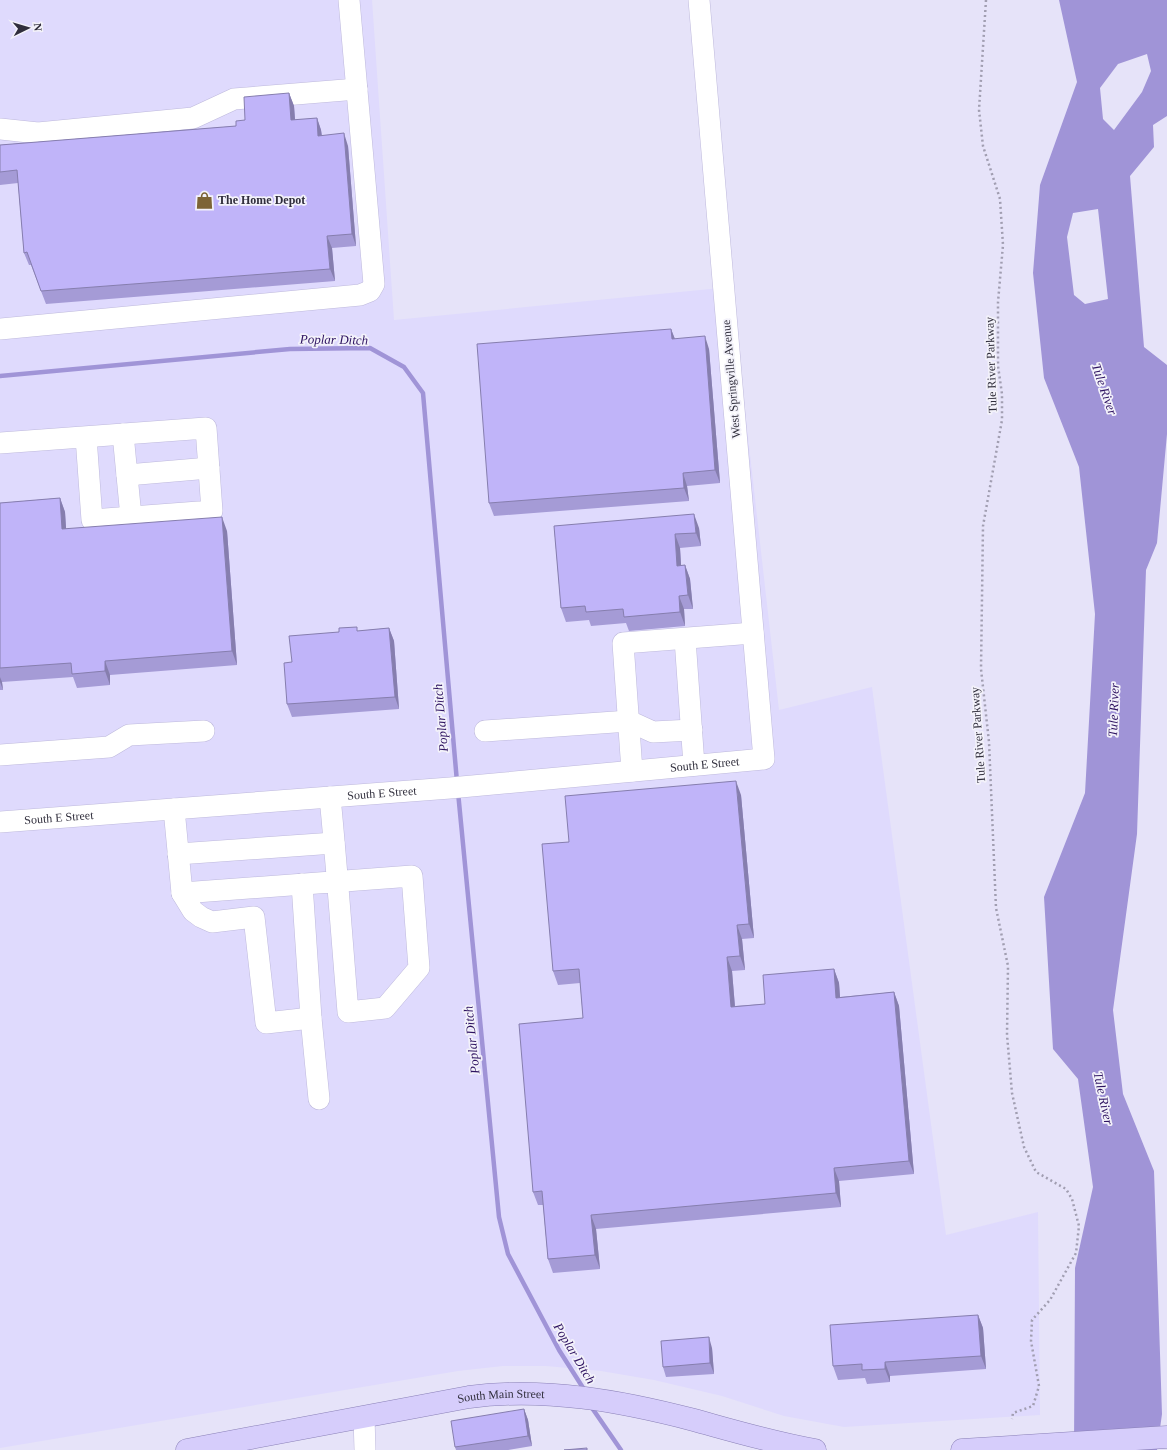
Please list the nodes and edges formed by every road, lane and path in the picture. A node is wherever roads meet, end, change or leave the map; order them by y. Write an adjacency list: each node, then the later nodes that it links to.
1 (349, 0): 4 (street)
2 (699, 0): 13 (street, West Springville Avenue)
3 (986, 0): 34 (path, Tule River Parkway)
4 (357, 89): 5 (street); 6 (street)
5 (0, 129)
6 (0, 329)
7 (123, 434): 8 (street); 10 (street); 11 (street)
8 (86, 437): 9 (street); 12 (street)
9 (0, 443)
10 (209, 468): 11 (street); 12 (street)
11 (127, 474): 12 (street)
12 (131, 517)
13 (753, 633): 14 (street); 20 (street, West Springville Avenue)
14 (685, 639): 15 (street); 16 (street)
15 (629, 721): 16 (street); 18 (street); 22 (street)
16 (692, 730): 21 (street)
17 (204, 731): 19 (street)
18 (485, 731)
19 (0, 755)
20 (764, 758): 21 (street, South E Street)
21 (694, 765): 22 (street, South E Street)
22 (632, 771): 23 (street, South E Street)
23 (330, 797): 24 (street, South E Street); 26 (street)
24 (174, 809): 25 (street, South E Street); 27 (street)
25 (0, 822)
26 (334, 843): 27 (street); 28 (street)
27 (178, 854): 30 (street)
28 (337, 881): 28 (street); 29 (street)
29 (302, 884): 30 (street); 31 (street)
30 (182, 893): 31 (street)
31 (311, 1018): 32 (street)
32 (319, 1099)
33 (364, 1417): 37 (main road, South Main Street); 38 (street); 39 (main road, South Main Street)
34 (1012, 1419)
35 (1167, 1437): 36 (main road)
36 (987, 1449): 40 (main road)
37 (187, 1450)
38 (365, 1450)
39 (815, 1450)
40 (962, 1450)

